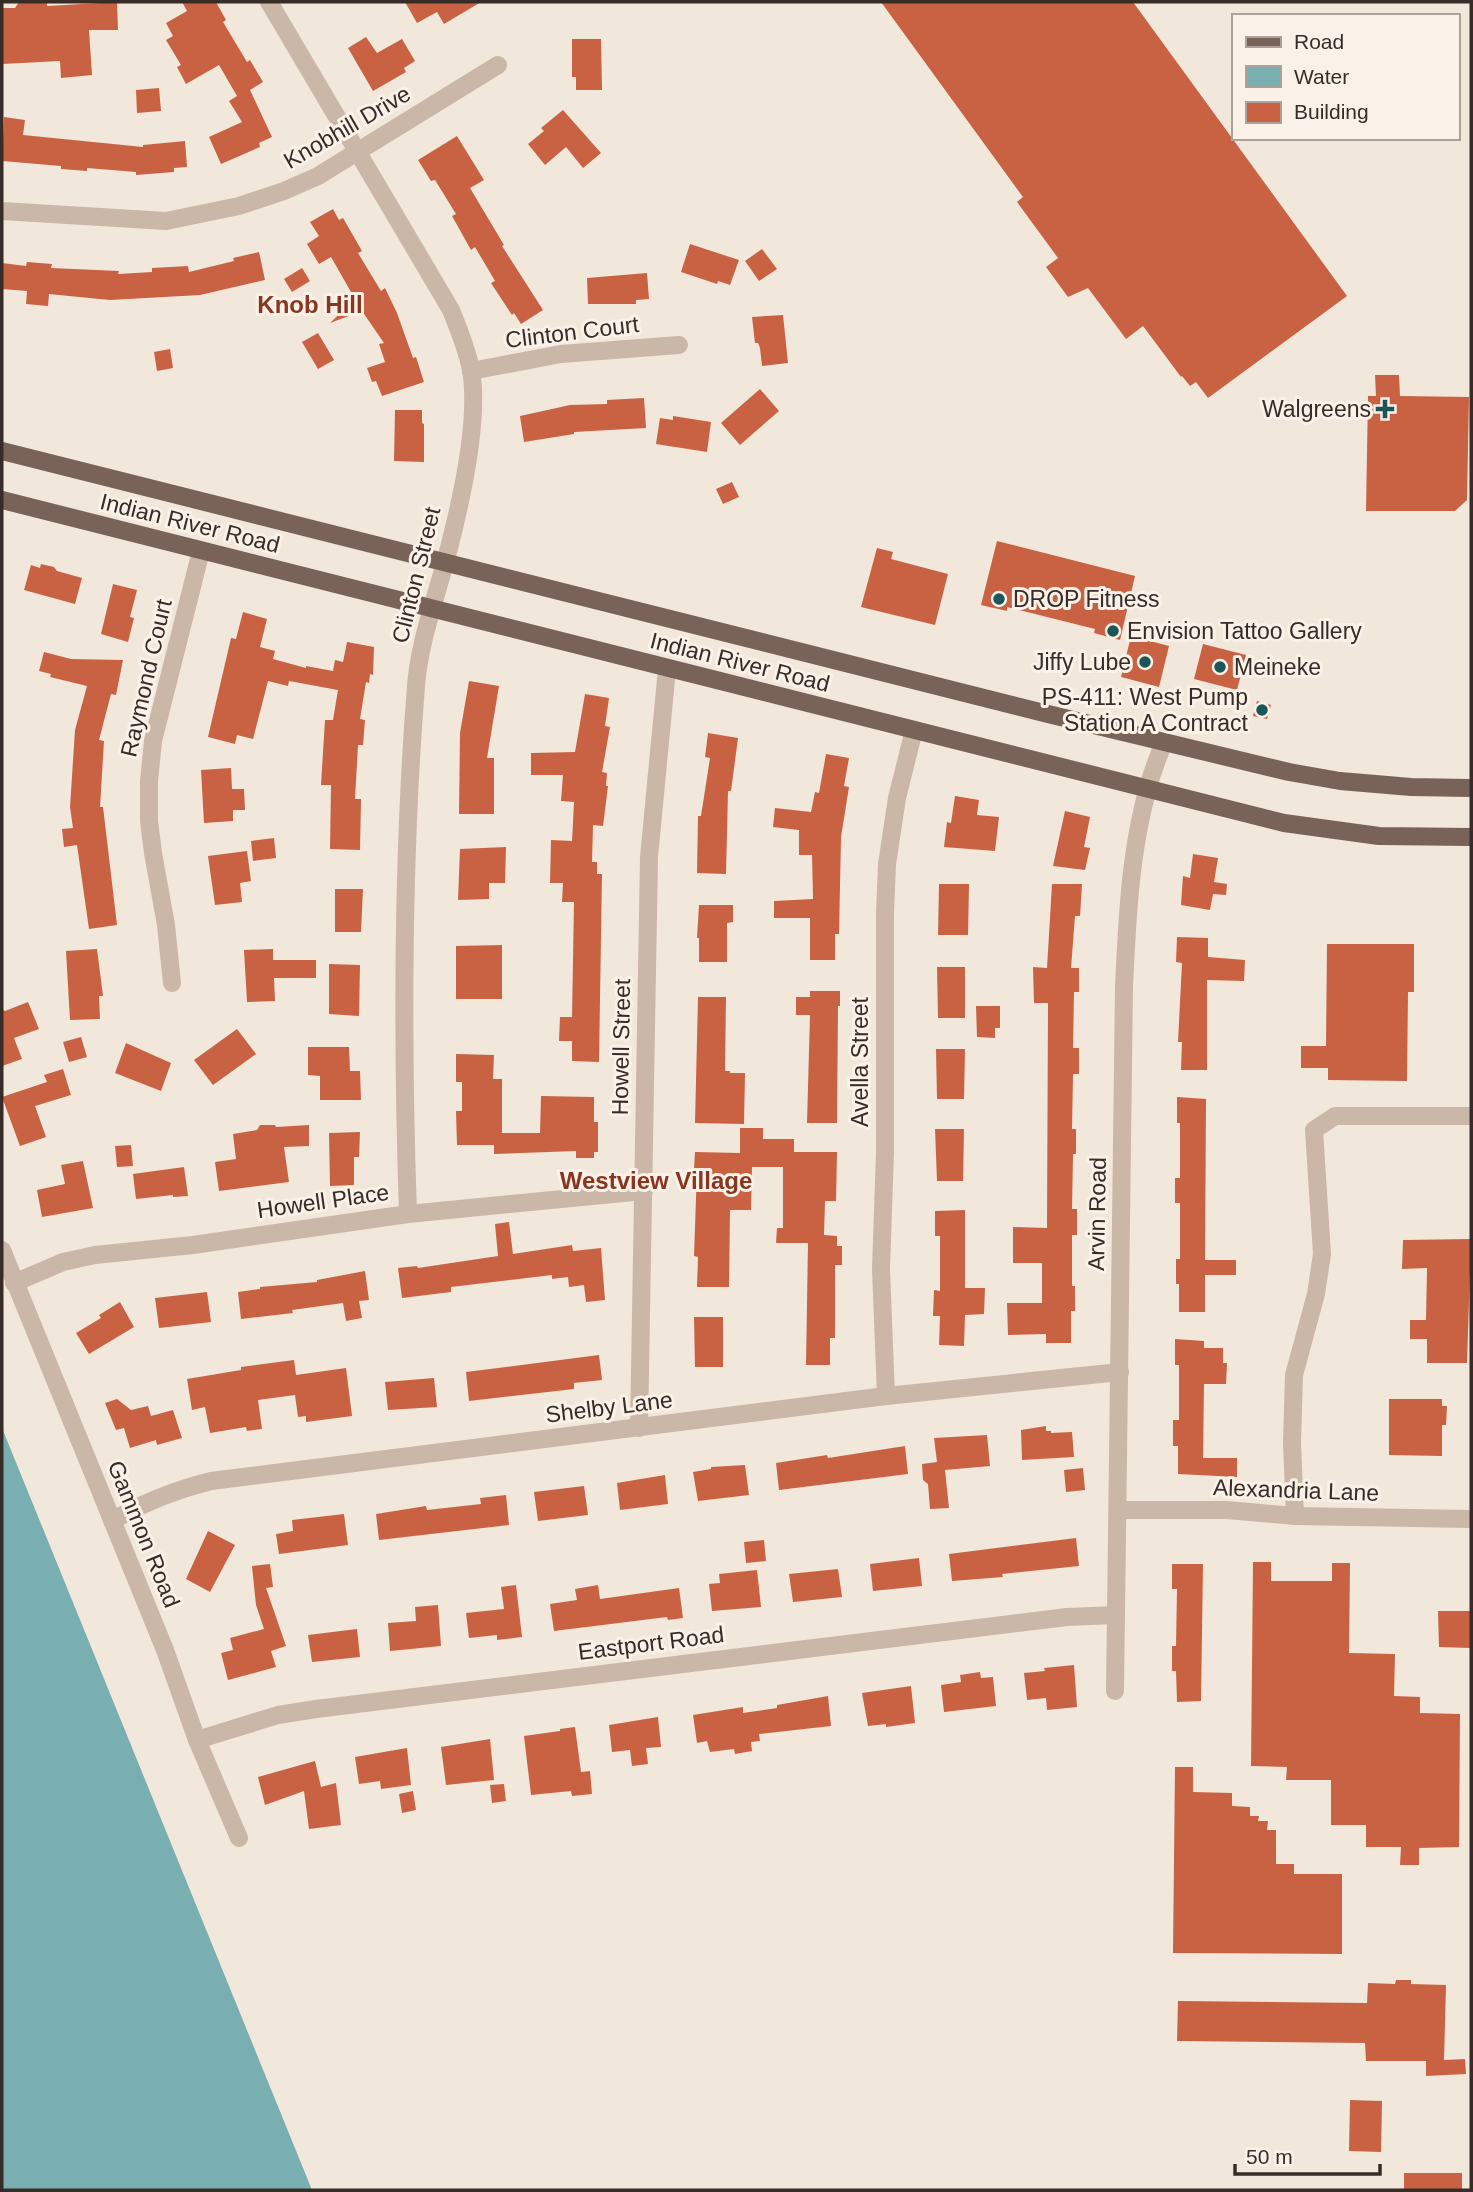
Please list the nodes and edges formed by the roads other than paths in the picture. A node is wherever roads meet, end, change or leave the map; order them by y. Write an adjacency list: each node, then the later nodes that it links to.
1 (269, 2): 3 (street, Clinton Street)
2 (498, 65): 3 (street, Knobhill Drive)
3 (359, 153): 4 (street, Knobhill Drive); 6 (street, Clinton Street)
4 (2, 211)
5 (679, 345): 6 (street, Clinton Court)
6 (471, 371): 10 (street, Clinton Street)
7 (2, 451): 10 (main road, Indian River Road)
8 (2, 500): 9 (main road, Indian River Road)
9 (201, 551): 11 (main road, Indian River Road); 18 (street, Raymond Court)
10 (446, 561): 11 (street, Clinton Street); 14 (main road, Indian River Road)
11 (432, 608): 12 (main road, Indian River Road); 21 (street, Clinton Street)
12 (667, 669): 13 (main road, Indian River Road); 20 (street, Howell Street)
13 (914, 730): 16 (main road, Indian River Road); 25 (street, Avella Street)
14 (1164, 742): 15 (main road, Indian River Road); 16 (street, Arvin Road)
15 (1471, 788)
16 (1148, 789): 17 (main road, Indian River Road); 24 (street, Arvin Road)
17 (1471, 837)
18 (172, 983)
19 (1471, 1116): 28 (street)
20 (643, 1191): 21 (street, Howell Place); 26 (street, Howell Street)
21 (408, 1214): 23 (street, Howell Place)
22 (2, 1250): 23 (street, Gammon Road)
23 (14, 1283): 30 (street, Gammon Road)
24 (1120, 1372): 25 (street, Shelby Lane); 27 (street, Arvin Road)
25 (887, 1396): 26 (street, Shelby Lane)
26 (639, 1427): 30 (street, Shelby Lane)
27 (1118, 1510): 28 (street, Alexandria Lane); 31 (street, Arvin Road)
28 (1295, 1516): 29 (street, Alexandria Lane)
29 (1471, 1519)
30 (112, 1521): 33 (street, Gammon Road)
31 (1115, 1615): 32 (street, Arvin Road); 33 (street, Eastport Road)
32 (1115, 1691)
33 (197, 1740): 34 (street, Gammon Road)
34 (239, 1838)

